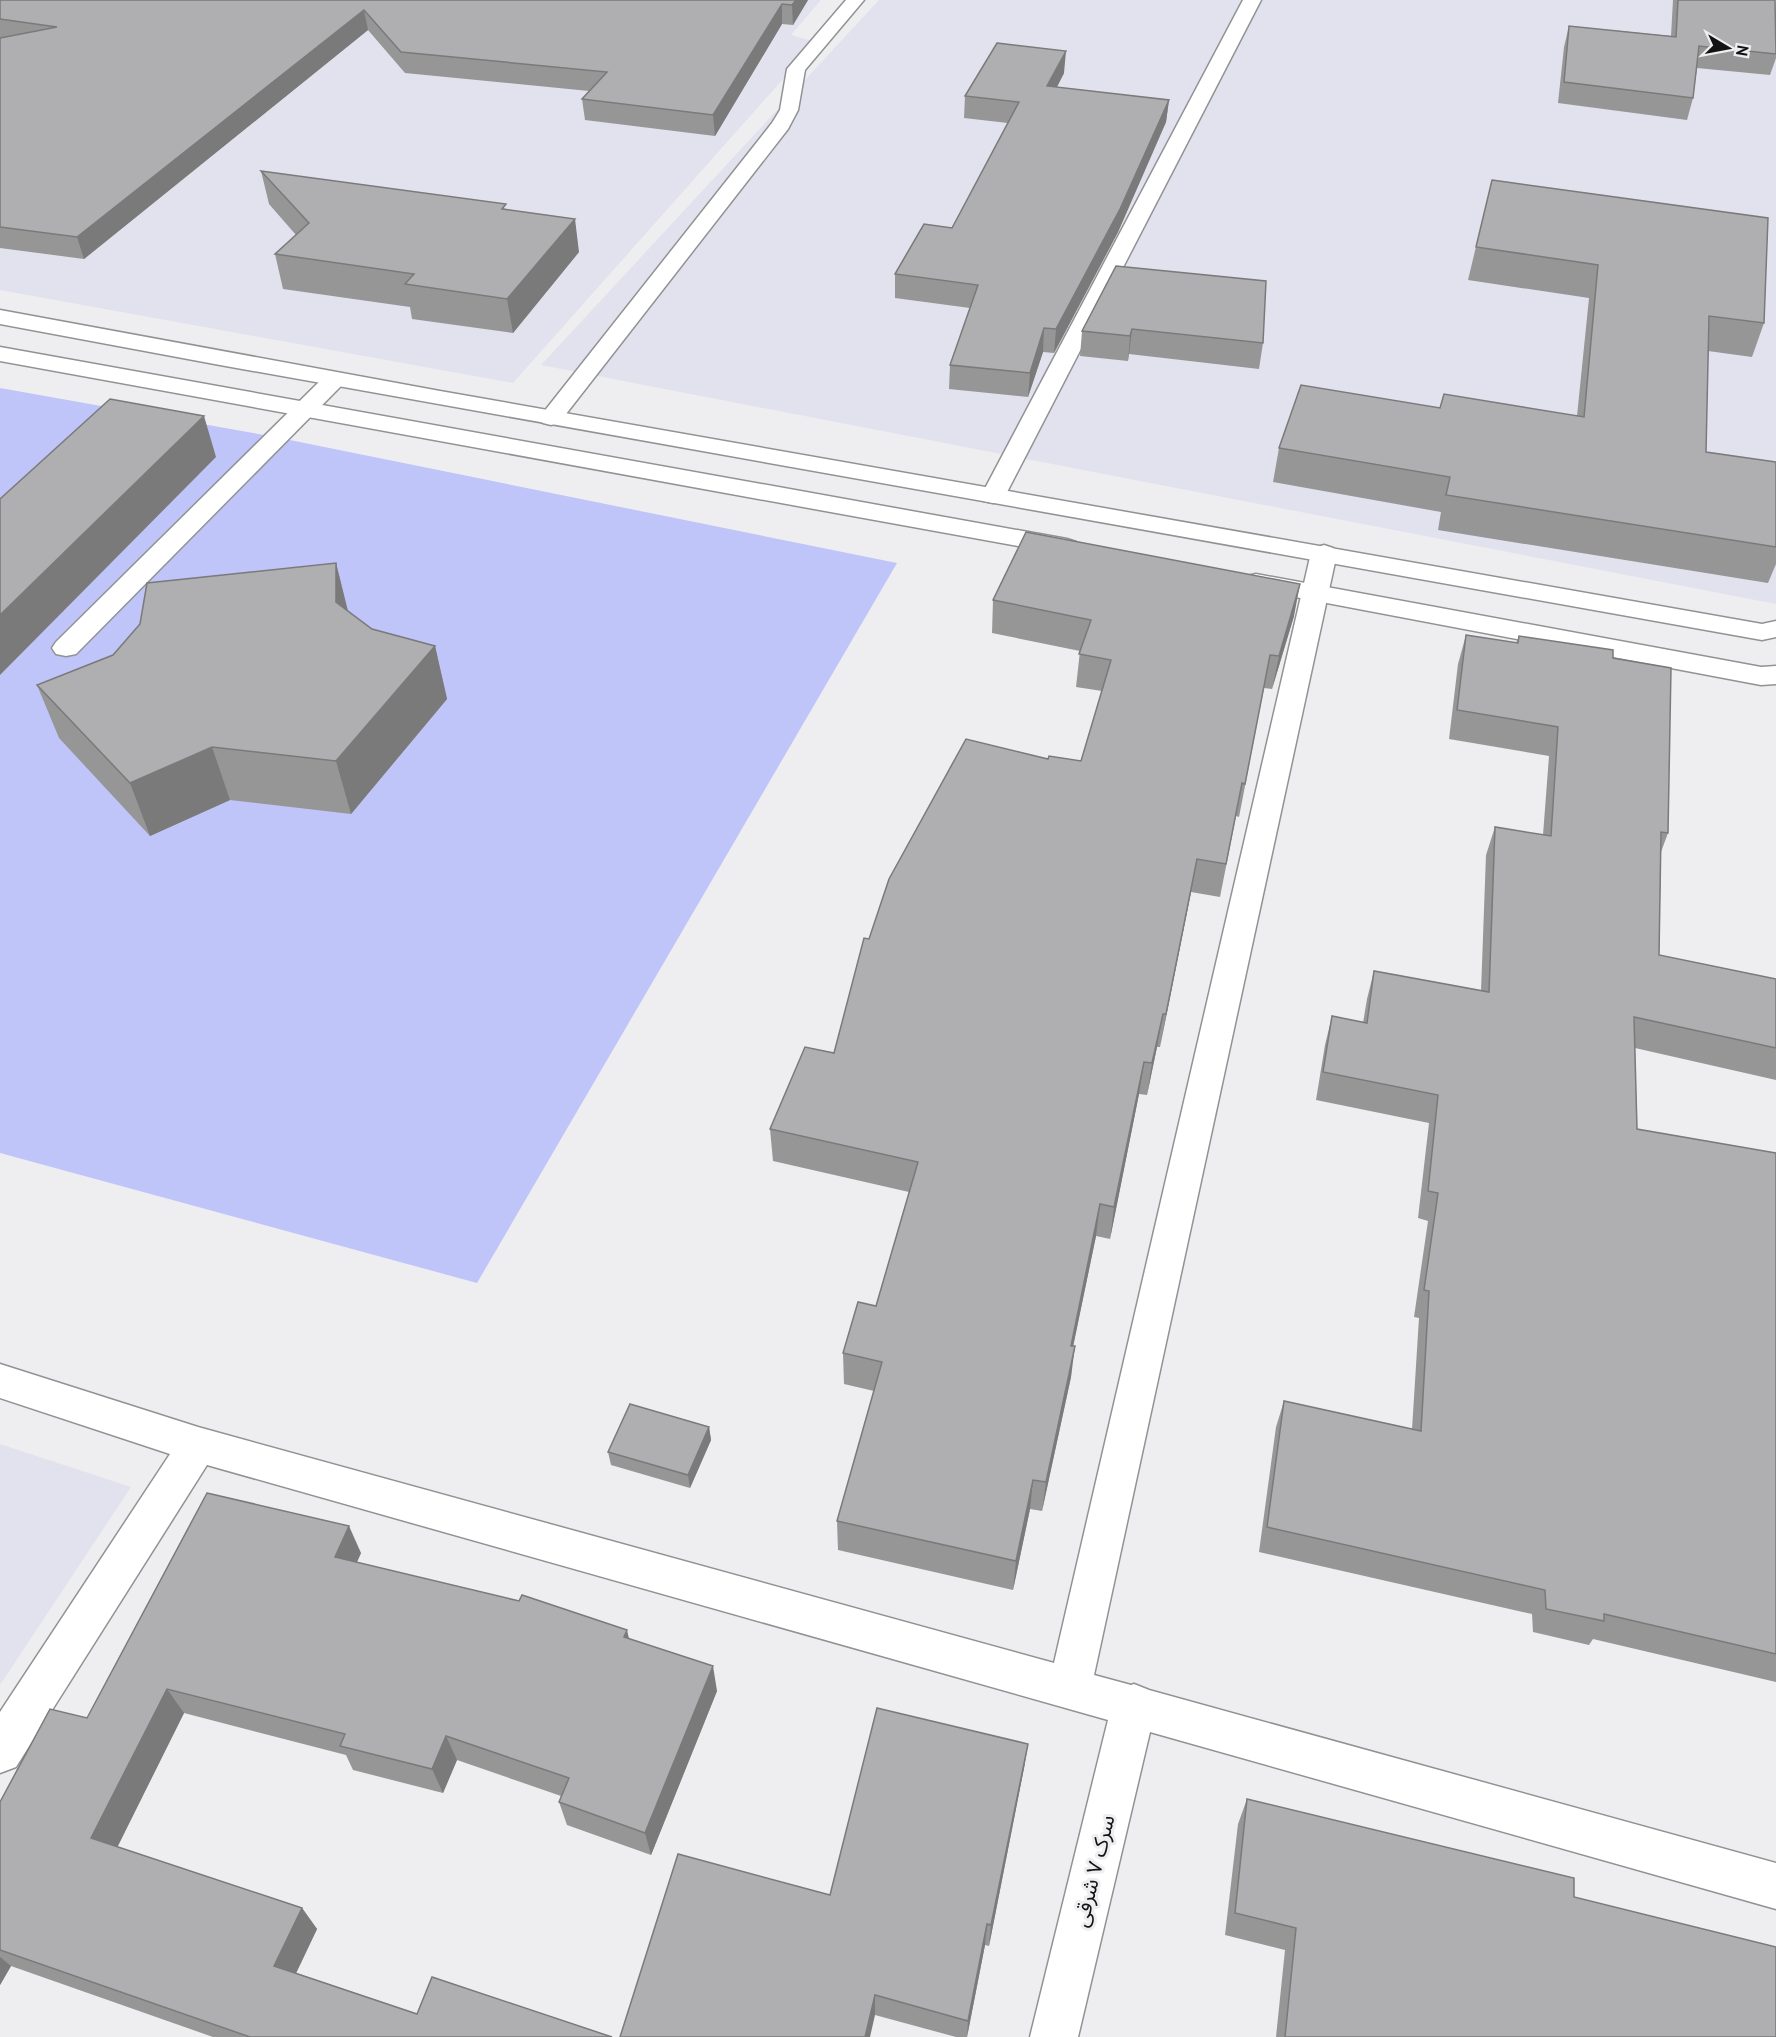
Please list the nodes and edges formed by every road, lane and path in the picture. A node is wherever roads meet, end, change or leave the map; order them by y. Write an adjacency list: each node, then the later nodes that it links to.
1 (855, 0): 7 (street)
2 (1252, 0): 8 (street)
3 (0, 317): 5 (street)
4 (0, 354): 6 (street)
5 (334, 380): 6 (street); 7 (street)
6 (305, 409): 9 (street); 14 (street)
7 (551, 418): 8 (street)
8 (993, 496): 10 (street)
9 (1091, 552)
10 (1324, 553): 12 (street); 13 (street)
11 (1232, 577): 12 (street)
12 (1314, 592): 15 (street); 18 (street)
13 (1776, 629)
14 (66, 648)
15 (1776, 675)
16 (0, 1381): 17 (street)
17 (198, 1445): 18 (street); 20 (street)
18 (1070, 1687): 19 (street)
19 (1134, 1705): 21 (street); 22 (street, سرک ۷ شرقی)
20 (0, 1750)
21 (1776, 1886)
22 (1054, 2037)

